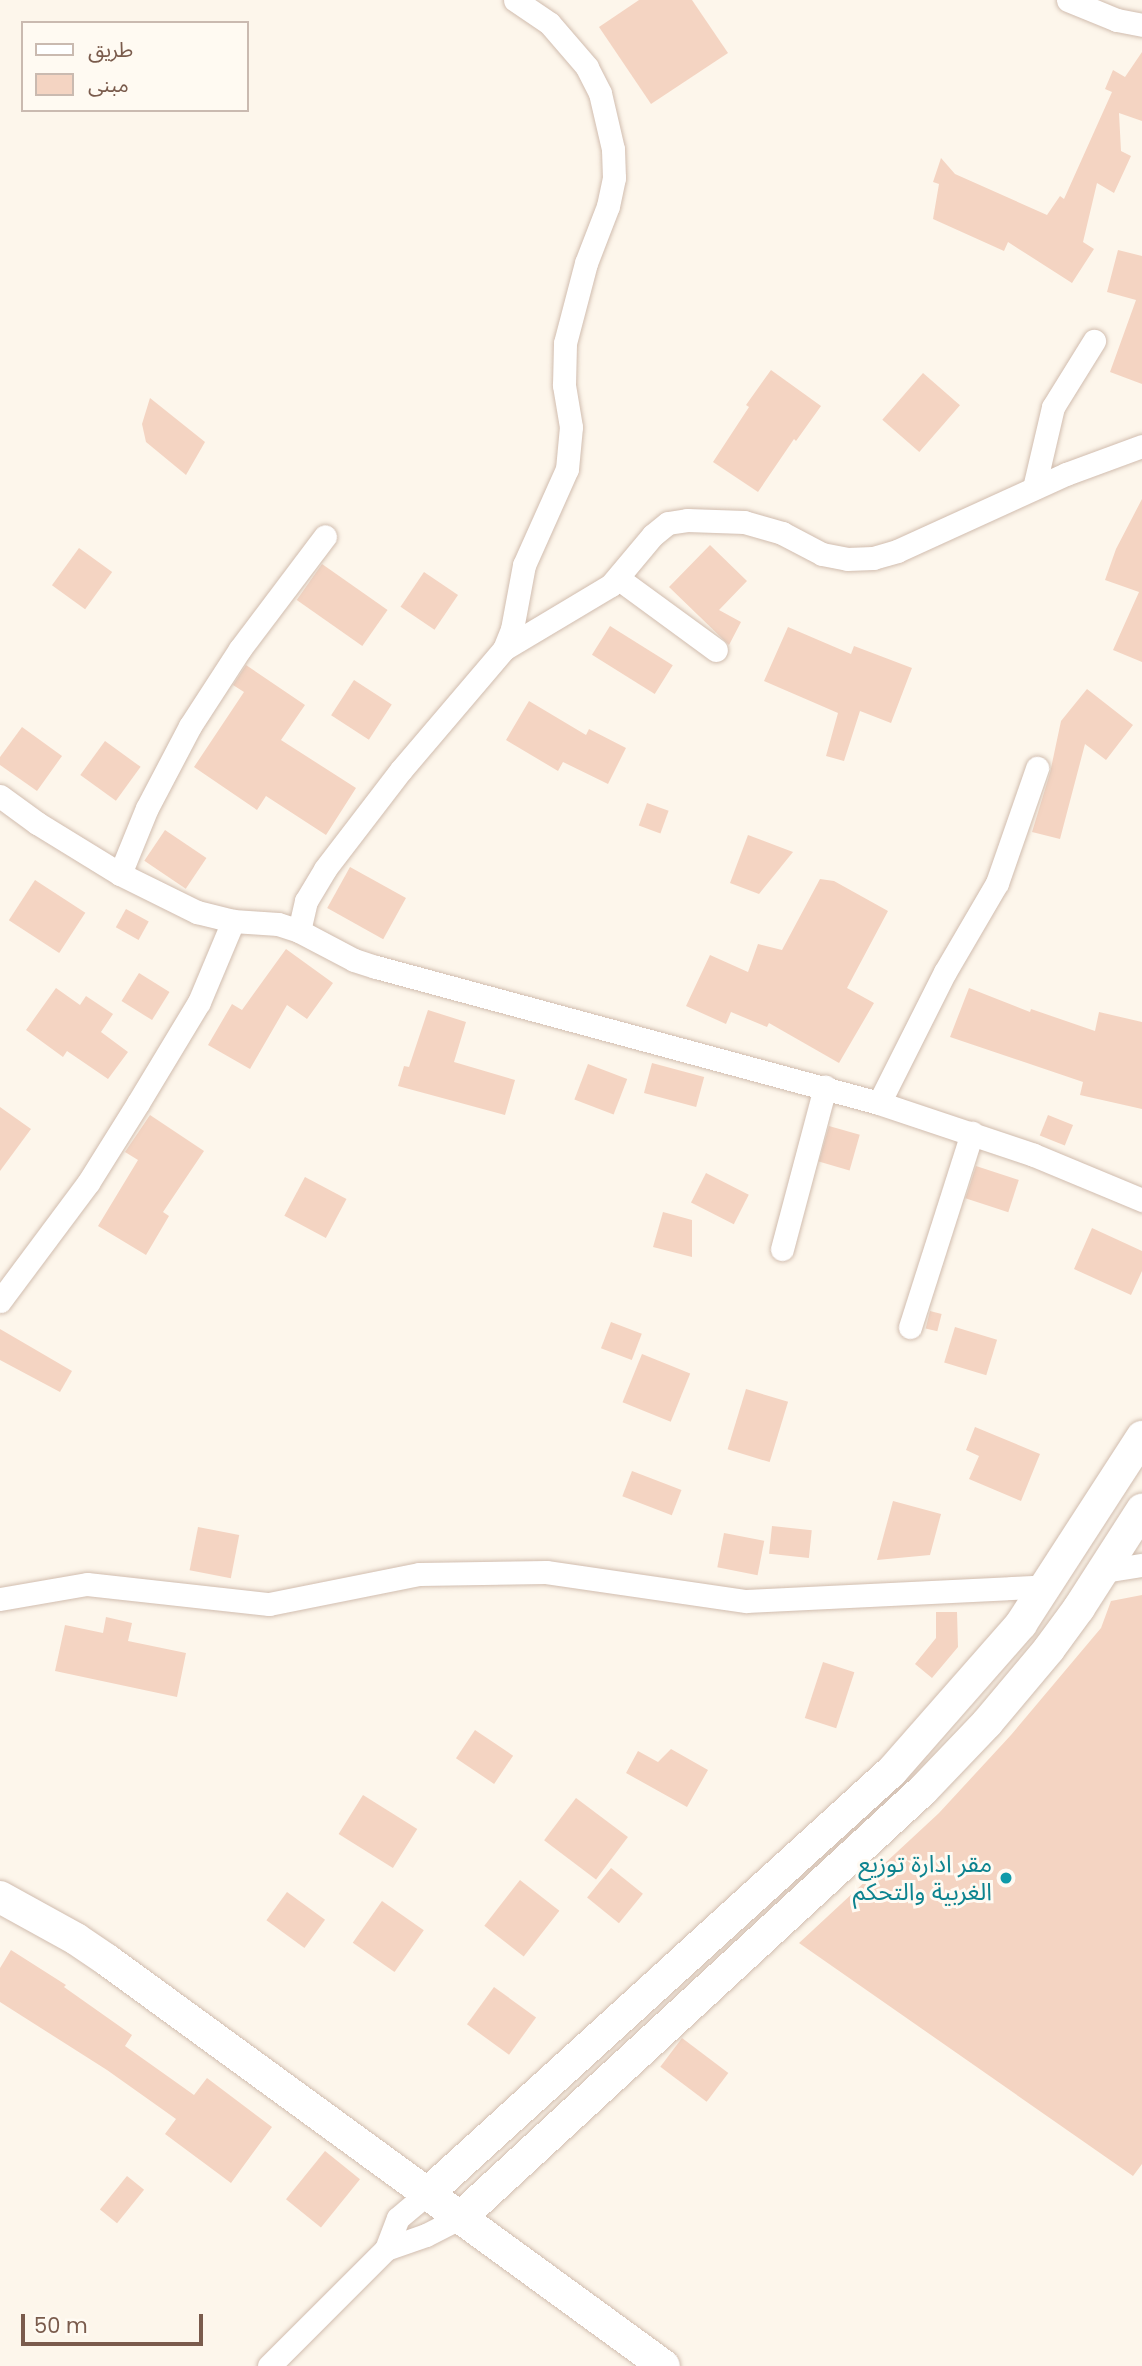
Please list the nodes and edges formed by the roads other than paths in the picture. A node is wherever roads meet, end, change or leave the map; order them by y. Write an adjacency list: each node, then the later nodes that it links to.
1 (515, 0): 9 (street)
2 (1068, 0): 3 (street)
3 (1142, 25)
4 (1094, 341): 6 (street)
5 (1142, 446): 6 (street)
6 (1034, 488): 8 (street)
7 (324, 536): 13 (street)
8 (619, 579): 9 (street); 10 (street)
9 (504, 649): 15 (street)
10 (716, 650)
11 (1037, 768): 17 (street)
12 (0, 796): 13 (street)
13 (120, 874): 14 (street)
14 (233, 920): 15 (street); 21 (street)
15 (299, 931): 16 (street)
16 (825, 1087): 17 (street); 20 (street)
17 (879, 1103): 18 (street)
18 (972, 1132): 19 (street); 22 (street)
19 (1142, 1200)
20 (782, 1249)
21 (0, 1301)
22 (910, 1327)
23 (1142, 1437): 27 (main road)
24 (1142, 1510): 26 (main road)
25 (1142, 1565): 26 (street)
26 (1103, 1571): 31 (main road)
27 (1048, 1586): 28 (street); 30 (main road)
28 (0, 1599)
29 (0, 1897): 30 (main road)
30 (428, 2193): 31 (main road); 32 (street)
31 (461, 2217): 32 (street); 34 (main road)
32 (386, 2249): 33 (street)
33 (269, 2366)
34 (664, 2366)

